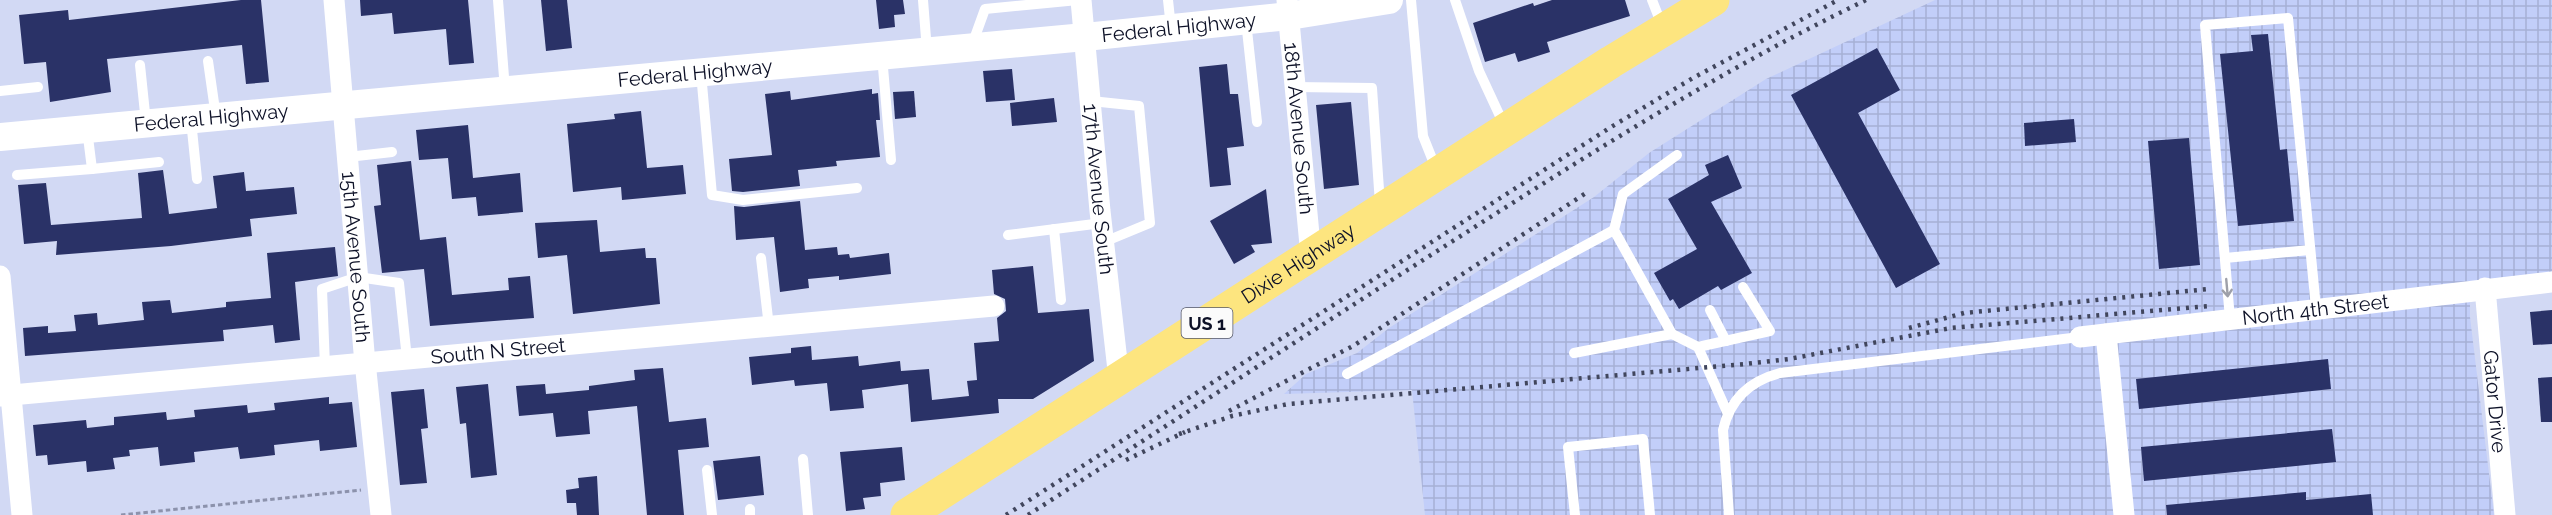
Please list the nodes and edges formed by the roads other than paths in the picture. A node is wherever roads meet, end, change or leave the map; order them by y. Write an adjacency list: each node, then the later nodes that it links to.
1 (334, 0): 26 (street, 15th Avenue South)
2 (498, 0): 23 (lane)
3 (923, 0): 16 (lane)
4 (1080, 0): 14 (street, 17th Avenue South); 15 (lane)
5 (1168, 0): 13 (lane)
6 (1389, 0): 10 (main road, Federal Highway)
7 (1411, 0): 39 (lane)
8 (1455, 0): 31 (lane)
9 (1709, 1): 11 (main road, US 1)
10 (1288, 8): 12 (main road, Federal Highway); 22 (street, 18th Avenue South)
11 (1658, 15): 31 (main road, US 1)
12 (1246, 20): 13 (main road, Federal Highway); 28 (lane)
13 (1171, 28): 14 (main road, Federal Highway)
14 (1085, 37): 15 (main road, Federal Highway); 25 (street, 17th Avenue South)
15 (972, 47): 16 (main road, Federal Highway)
16 (927, 51): 17 (main road, Federal Highway)
17 (882, 56): 20 (main road, Federal Highway); 36 (lane)
18 (208, 61): 27 (lane)
19 (140, 65): 29 (lane)
20 (701, 72): 23 (main road, Federal Highway); 42 (lane)
21 (38, 87): 24 (lane)
22 (1296, 87): 43 (lane); 49 (street, 18th Avenue South)
23 (505, 90): 26 (main road, Federal Highway)
24 (0, 91)
25 (1090, 101): 46 (street, 17th Avenue South); 46 (lane)
26 (344, 105): 27 (main road, Federal Highway); 35 (street, 15th Avenue South)
27 (203, 118): 29 (main road, Federal Highway); 41 (lane)
28 (1257, 122)
29 (146, 123): 30 (main road, Federal Highway)
30 (87, 129): 32 (main road, Federal Highway); 38 (lane)
31 (1507, 130): 39 (main road, Dixie Highway / US 1)
32 (0, 137)
33 (392, 152): 35 (lane)
34 (1677, 154): 45 (lane)
35 (348, 157): 53 (street, 15th Avenue South)
36 (891, 160)
37 (159, 162): 38 (lane)
38 (92, 169): 40 (lane)
39 (1438, 174): 43 (main road, Dixie Highway / US 1)
40 (17, 175)
41 (197, 179)
42 (857, 188)
43 (1381, 211): 49 (main road, Dixie Highway / US 1)
44 (1054, 229): 46 (lane); 47 (lane); 57 (lane)
45 (1614, 230): 63 (lane); 72 (lane)
46 (1103, 232): 73 (street, 17th Avenue South)
47 (1008, 234)
48 (2310, 249): 51 (lane); 51 (lane); 59 (lane)
49 (1311, 256): 73 (main road, Dixie Highway / US 1)
50 (761, 258): 62 (lane)
51 (2224, 258): 61 (lane, one-way to 61)
52 (0, 276): 74 (street)
53 (358, 277): 69 (lane); 70 (street, 15th Avenue South); 71 (lane)
54 (2552, 282): 56 (street, North 4th Street)
55 (1743, 287): 66 (lane)
56 (2485, 288): 59 (street, North 4th Street); 87 (street, Gator Drive)
57 (1061, 300)
58 (994, 306): 62 (street, South N Street)
59 (2316, 308): 61 (street, North 4th Street)
60 (1710, 310): 66 (lane)
61 (2230, 319): 64 (street, North 4th Street)
62 (769, 327): 69 (street, South N Street)
63 (1672, 334): 67 (lane); 68 (lane)
64 (2106, 334): 65 (street, North 4th Street); 86 (street)
65 (2080, 337): 75 (lane)
66 (1726, 341): 67 (lane)
67 (1698, 347): 75 (lane)
68 (1574, 353)
69 (407, 359): 70 (street, South N Street)
70 (365, 363): 71 (street, South N Street); 79 (street, 15th Avenue South)
71 (325, 367): 74 (street, South N Street)
72 (1347, 374)
73 (1119, 379): 82 (main road, Dixie Highway / US 1)
74 (5, 396): 78 (street)
75 (1728, 414): 85 (lane)
76 (803, 459): 81 (lane)
77 (707, 470): 80 (lane)
78 (22, 515)
79 (381, 515)
80 (712, 515)
81 (808, 515)
82 (907, 515)
83 (1575, 515): 84 (lane)
84 (1650, 515)
85 (1730, 515)
86 (2124, 515)
87 (2505, 515)

